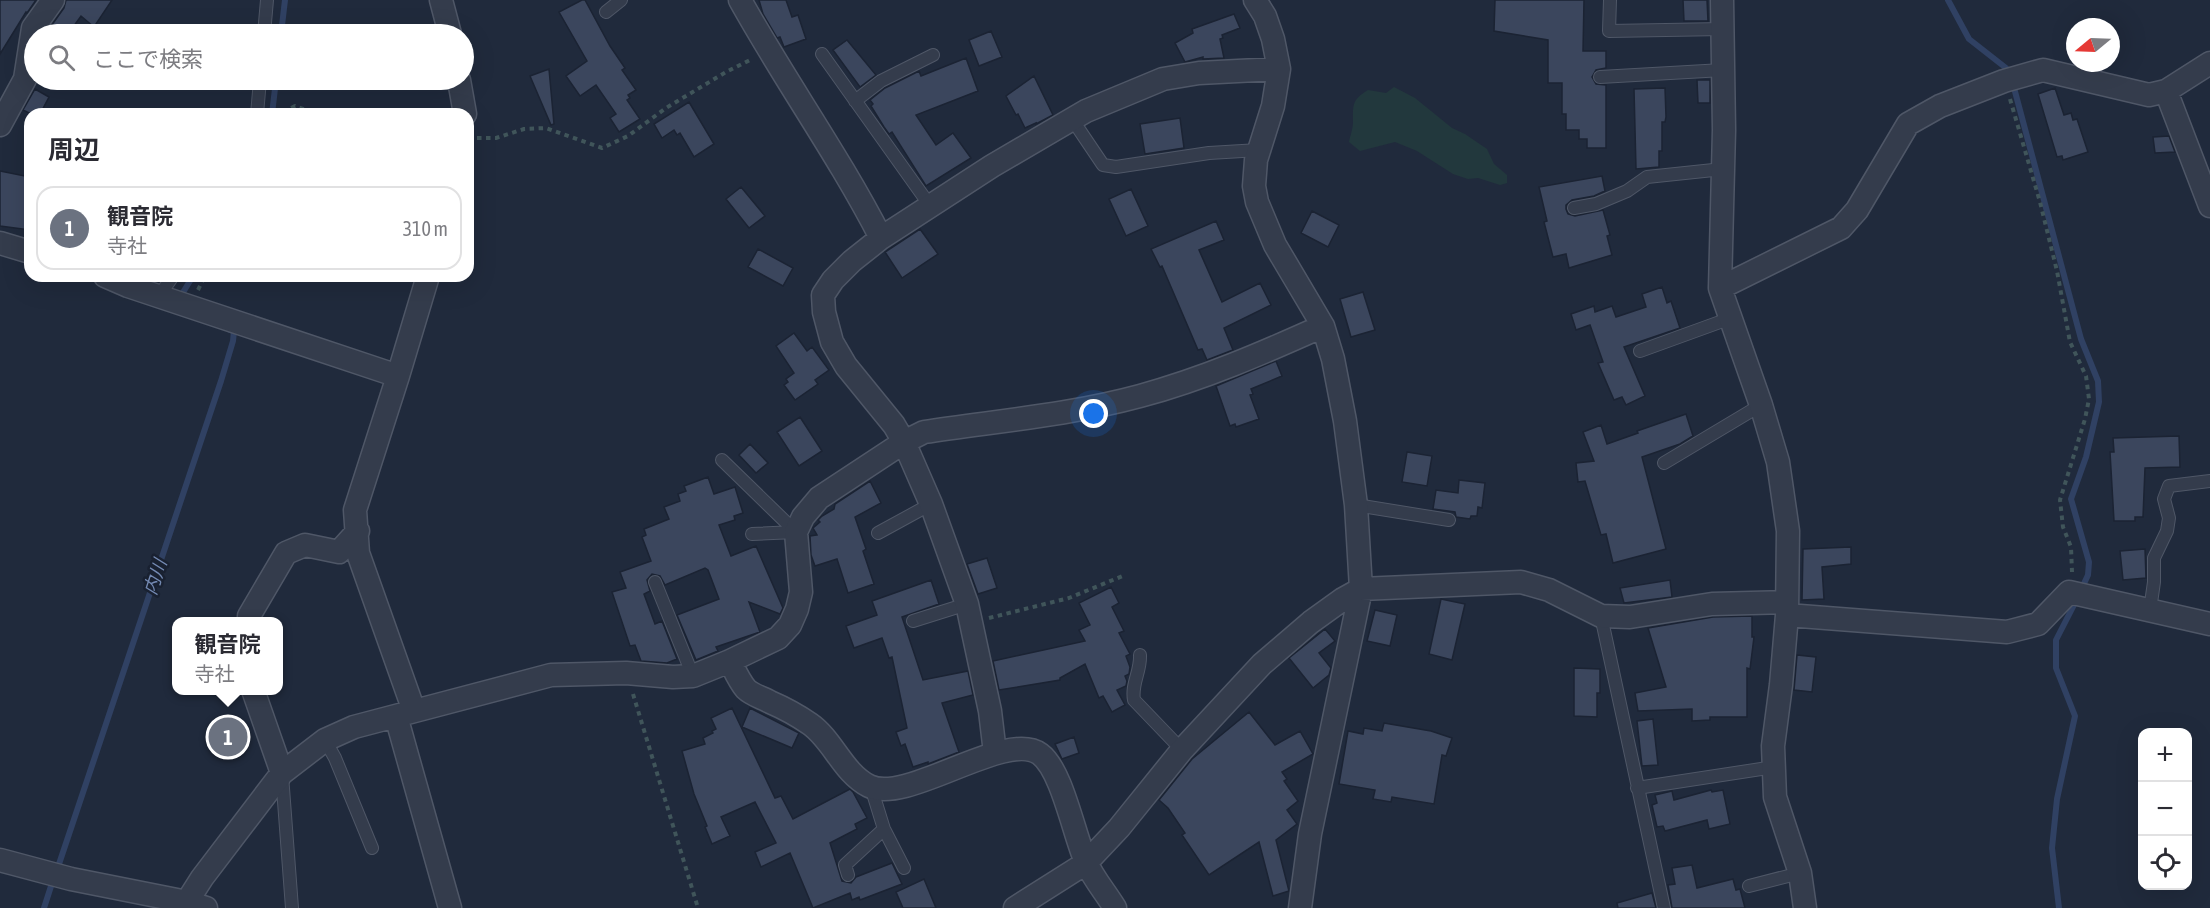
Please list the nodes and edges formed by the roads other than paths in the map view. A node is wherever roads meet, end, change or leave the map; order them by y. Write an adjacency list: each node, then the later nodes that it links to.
1 (53, 0): 10 (street)
2 (267, 0): 11 (lane)
3 (441, 0): 12 (street)
4 (621, 0): 9 (lane)
5 (740, 0): 34 (street)
6 (1255, 0): 17 (street)
7 (1610, 0): 13 (lane)
8 (1722, 0): 13 (street)
9 (606, 12)
10 (36, 24)
11 (265, 24)
12 (447, 24)
13 (1723, 29): 18 (street)
14 (822, 54): 24 (lane)
15 (933, 55): 24 (lane)
16 (2210, 63): 23 (street)
17 (1280, 69): 27 (street); 29 (street)
18 (1723, 70): 19 (lane); 30 (street)
19 (1600, 77)
20 (24, 83): 28 (street)
21 (259, 90): 25 (lane)
22 (461, 90): 26 (street)
23 (2166, 91): 32 (street); 40 (street)
24 (855, 101): 31 (lane)
25 (258, 108)
26 (464, 108)
27 (1072, 119): 29 (lane); 31 (street)
28 (0, 125)
29 (1259, 150): 43 (street)
30 (1723, 169): 33 (lane); 40 (street)
31 (931, 207): 34 (street)
32 (2210, 207)
33 (1574, 208)
34 (881, 238): 47 (street)
35 (0, 243): 36 (street)
36 (24, 250)
37 (120, 282): 41 (street)
38 (169, 282): 41 (lane)
39 (426, 282): 45 (street)
40 (1720, 288): 42 (street)
41 (159, 296): 45 (street)
42 (1731, 318): 44 (lane); 46 (street)
43 (1323, 326): 47 (street); 52 (street)
44 (1640, 351)
45 (398, 376): 54 (street)
46 (1761, 405): 49 (lane); 60 (street)
47 (904, 442): 51 (street); 55 (street)
48 (722, 460): 55 (lane)
49 (1664, 463)
50 (2210, 481): 61 (lane)
51 (931, 504): 56 (lane); 62 (street)
52 (1356, 505): 53 (lane); 59 (street)
53 (1449, 520)
54 (358, 531): 64 (street); 71 (street)
55 (796, 532): 57 (lane); 68 (street)
56 (878, 533)
57 (752, 534)
58 (654, 582): 69 (lane)
59 (1361, 589): 63 (street); 73 (street); 92 (street)
60 (1787, 608): 61 (street); 63 (street); 75 (street)
61 (2150, 610): 66 (street)
62 (969, 613): 65 (lane); 74 (street)
63 (1601, 616): 78 (lane)
64 (249, 617)
65 (913, 621)
66 (2210, 624)
67 (1140, 655): 73 (lane)
68 (730, 661): 69 (street); 77 (street)
69 (693, 676): 71 (street)
70 (255, 695): 76 (street)
71 (405, 714): 72 (street); 89 (street)
72 (325, 740): 76 (street); 80 (lane)
73 (1182, 750): 82 (street)
74 (995, 753): 77 (street); 82 (street)
75 (1773, 768): 78 (lane); 84 (street)
76 (282, 773): 87 (street); 88 (lane)
77 (871, 787): 79 (lane)
78 (1637, 788): 93 (lane)
79 (884, 829): 83 (lane); 85 (lane)
80 (372, 848)
81 (0, 860): 87 (street)
82 (1086, 863): 90 (street); 91 (street)
83 (904, 868)
84 (1800, 873): 86 (lane); 94 (street)
85 (848, 875)
86 (1749, 886)
87 (192, 906)
88 (292, 908)
89 (450, 908)
90 (1015, 908)
91 (1115, 908)
92 (1300, 908)
93 (1665, 908)
94 (1805, 908)

